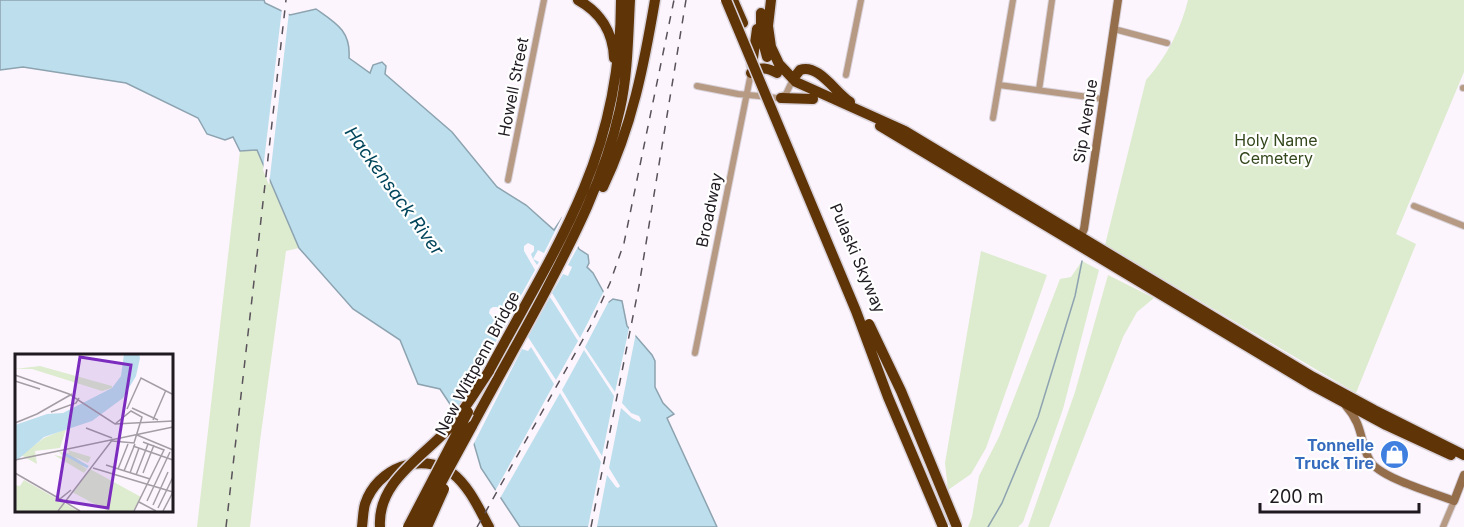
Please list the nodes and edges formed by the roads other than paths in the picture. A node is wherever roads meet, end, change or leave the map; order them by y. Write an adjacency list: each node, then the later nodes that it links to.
1 (544, 0): 30 (street, Howell Street)
2 (578, 0): 22 (highway)
3 (655, 0): 35 (highway)
4 (726, 0): 51 (highway, Pulaski Skyway, bridge)
5 (733, 0): 52 (highway, Pulaski Skyway, bridge)
6 (764, 0): 13 (highway)
7 (771, 0): 19 (highway)
8 (861, 0): 18 (street)
9 (1013, 0): 20 (street)
10 (1052, 0): 23 (street)
11 (1118, 0): 14 (street, Sip Avenue)
12 (627, 2): 22 (highway); 32 (highway)
13 (761, 13): 16 (highway); 17 (highway)
14 (1114, 29): 15 (street); 27 (street, Sip Avenue)
15 (1167, 43)
16 (751, 73): 17 (highway); 24 (street, Broadway)
17 (777, 73): 19 (highway)
18 (846, 75)
19 (791, 83): 25 (street); 26 (highway); 28 (highway); 28 (highway)
20 (999, 85): 23 (street); 29 (street)
21 (697, 86): 24 (street)
22 (613, 88): 32 (highway)
23 (1039, 90): 27 (street)
24 (747, 94): 25 (street); 36 (street, Broadway)
25 (781, 98): 26 (highway)
26 (813, 99): 34 (highway)
27 (1103, 99): 34 (street, Sip Avenue)
28 (870, 115): 34 (highway)
29 (993, 118)
30 (508, 180)
31 (1414, 206): 33 (street)
32 (578, 216): 35 (highway, New Wittpenn Bridge); 37 (highway, New Wittpenn Bridge)
33 (1464, 226)
34 (1078, 240): 38 (highway); 40 (highway)
35 (572, 242): 39 (highway, New Wittpenn Bridge)
36 (695, 353)
37 (489, 371): 46 (highway, bridge); 47 (highway, New Wittpenn Bridge, bridge)
38 (1344, 403): 40 (highway); 43 (street)
39 (472, 426): 48 (highway, New Wittpenn Bridge, bridge); 49 (highway, bridge)
40 (1464, 457)
41 (1464, 475): 43 (street)
42 (374, 487): 44 (highway); 45 (highway); 50 (highway)
43 (1454, 501): 53 (street)
44 (362, 527)
45 (370, 527)
46 (380, 527)
47 (408, 527)
48 (417, 527)
49 (427, 527)
50 (489, 527)
51 (943, 527)
52 (957, 527)
53 (1443, 527)

